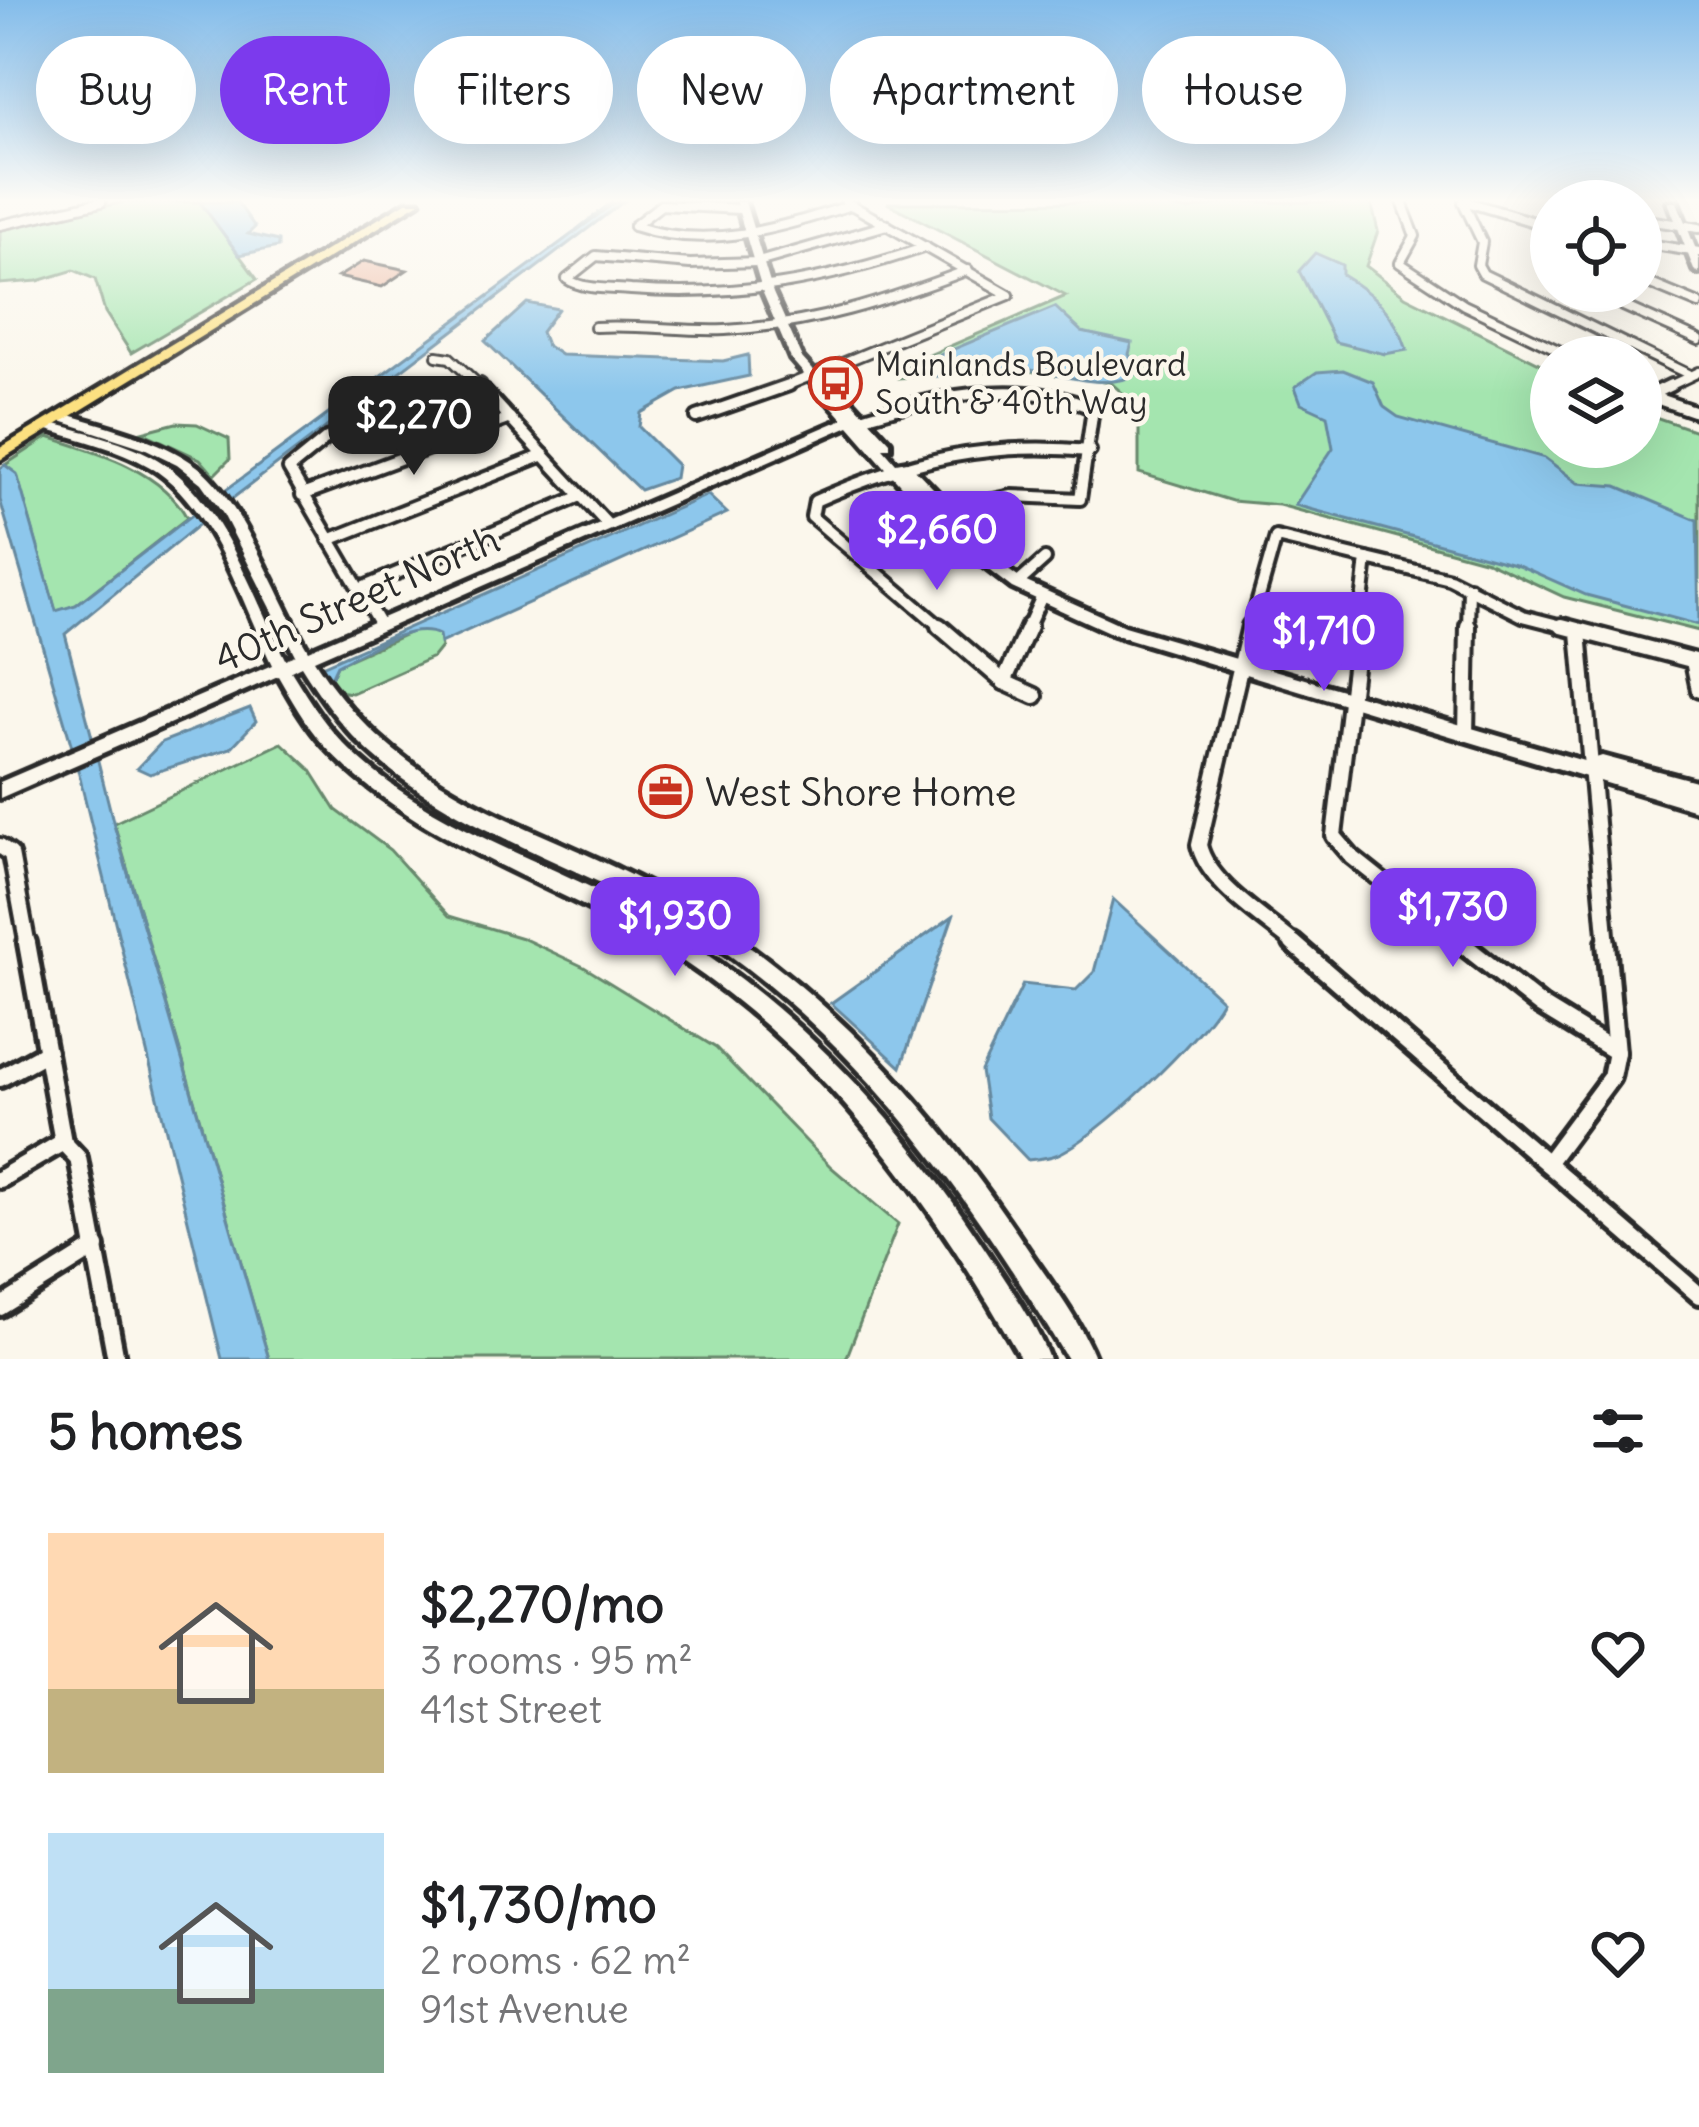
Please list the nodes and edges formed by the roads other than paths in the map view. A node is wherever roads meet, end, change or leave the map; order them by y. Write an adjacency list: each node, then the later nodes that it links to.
1 (290, 265): 12 (highway)
2 (309, 265): 11 (highway)
3 (311, 265): 11 (highway)
4 (585, 265): 14 (street)
5 (764, 265): 14 (street)
6 (872, 265): 14 (street)
7 (960, 265): 10 (street)
8 (1404, 265): 19 (street)
9 (1479, 265): 22 (street)
10 (968, 270): 17 (street); 23 (street)
11 (285, 281): 31 (highway)
12 (256, 286): 31 (highway); 32 (highway)
13 (1662, 289): 15 (street)
14 (773, 292): 17 (street)
15 (1699, 304)
16 (1637, 312): 20 (street)
17 (786, 325): 18 (street); 23 (street)
18 (595, 327)
19 (1530, 336)
20 (1699, 340)
21 (437, 356): 24 (street)
22 (1694, 374): 25 (street)
23 (816, 375): 28 (street); 30 (street)
24 (480, 385): 29 (street); 38 (street)
25 (1662, 387)
26 (1662, 400): 27 (street)
27 (1699, 413)
28 (697, 417)
29 (510, 418): 34 (street); 38 (street)
30 (854, 420): 33 (street, 40th Street North); 35 (street); 41 (street, 40th Street North)
31 (55, 422): 32 (highway); 36 (street); 37 (street)
32 (0, 447)
33 (1090, 451): 35 (street); 40 (street)
34 (544, 455): 39 (street); 42 (street)
35 (895, 465): 40 (street); 55 (street)
36 (207, 482): 37 (street); 51 (street)
37 (188, 491): 54 (street)
38 (302, 495): 42 (street)
39 (581, 496): 41 (street); 47 (street)
40 (938, 512): 45 (street)
41 (608, 525): 49 (street, 40th Street North)
42 (329, 540): 47 (street)
43 (1045, 559): 45 (street)
44 (1367, 559): 46 (street); 52 (street); 57 (street)
45 (1022, 580): 48 (street); 52 (street)
46 (1469, 587): 50 (street); 59 (street)
47 (358, 589): 49 (street)
48 (1042, 596): 52 (street); 55 (street)
49 (380, 626): 51 (street, 40th Street North)
50 (1579, 632): 53 (street); 60 (street)
51 (303, 660): 54 (street, 40th Street North); 63 (street)
52 (1239, 660): 57 (street); 71 (street)
53 (1696, 662): 56 (street)
54 (278, 670): 61 (street, 40th Street North); 65 (street)
55 (1004, 682): 58 (street)
56 (1699, 689)
57 (1349, 692): 59 (street); 68 (street)
58 (1035, 696)
59 (1466, 728): 60 (street)
60 (1590, 765): 62 (street); 64 (street); 68 (street)
61 (0, 790)
62 (1699, 790)
63 (447, 799): 65 (street); 78 (street)
64 (1699, 803)
65 (427, 818): 77 (street)
66 (0, 845): 67 (street)
67 (47, 1052): 69 (street); 70 (street)
68 (1616, 1052): 71 (street)
69 (0, 1078)
70 (63, 1142): 72 (street); 73 (street)
71 (1547, 1163): 74 (street)
72 (0, 1179)
73 (96, 1247): 75 (street); 76 (street)
74 (1699, 1295)
75 (0, 1307)
76 (116, 1359)
77 (1036, 1359)
78 (1082, 1359)

